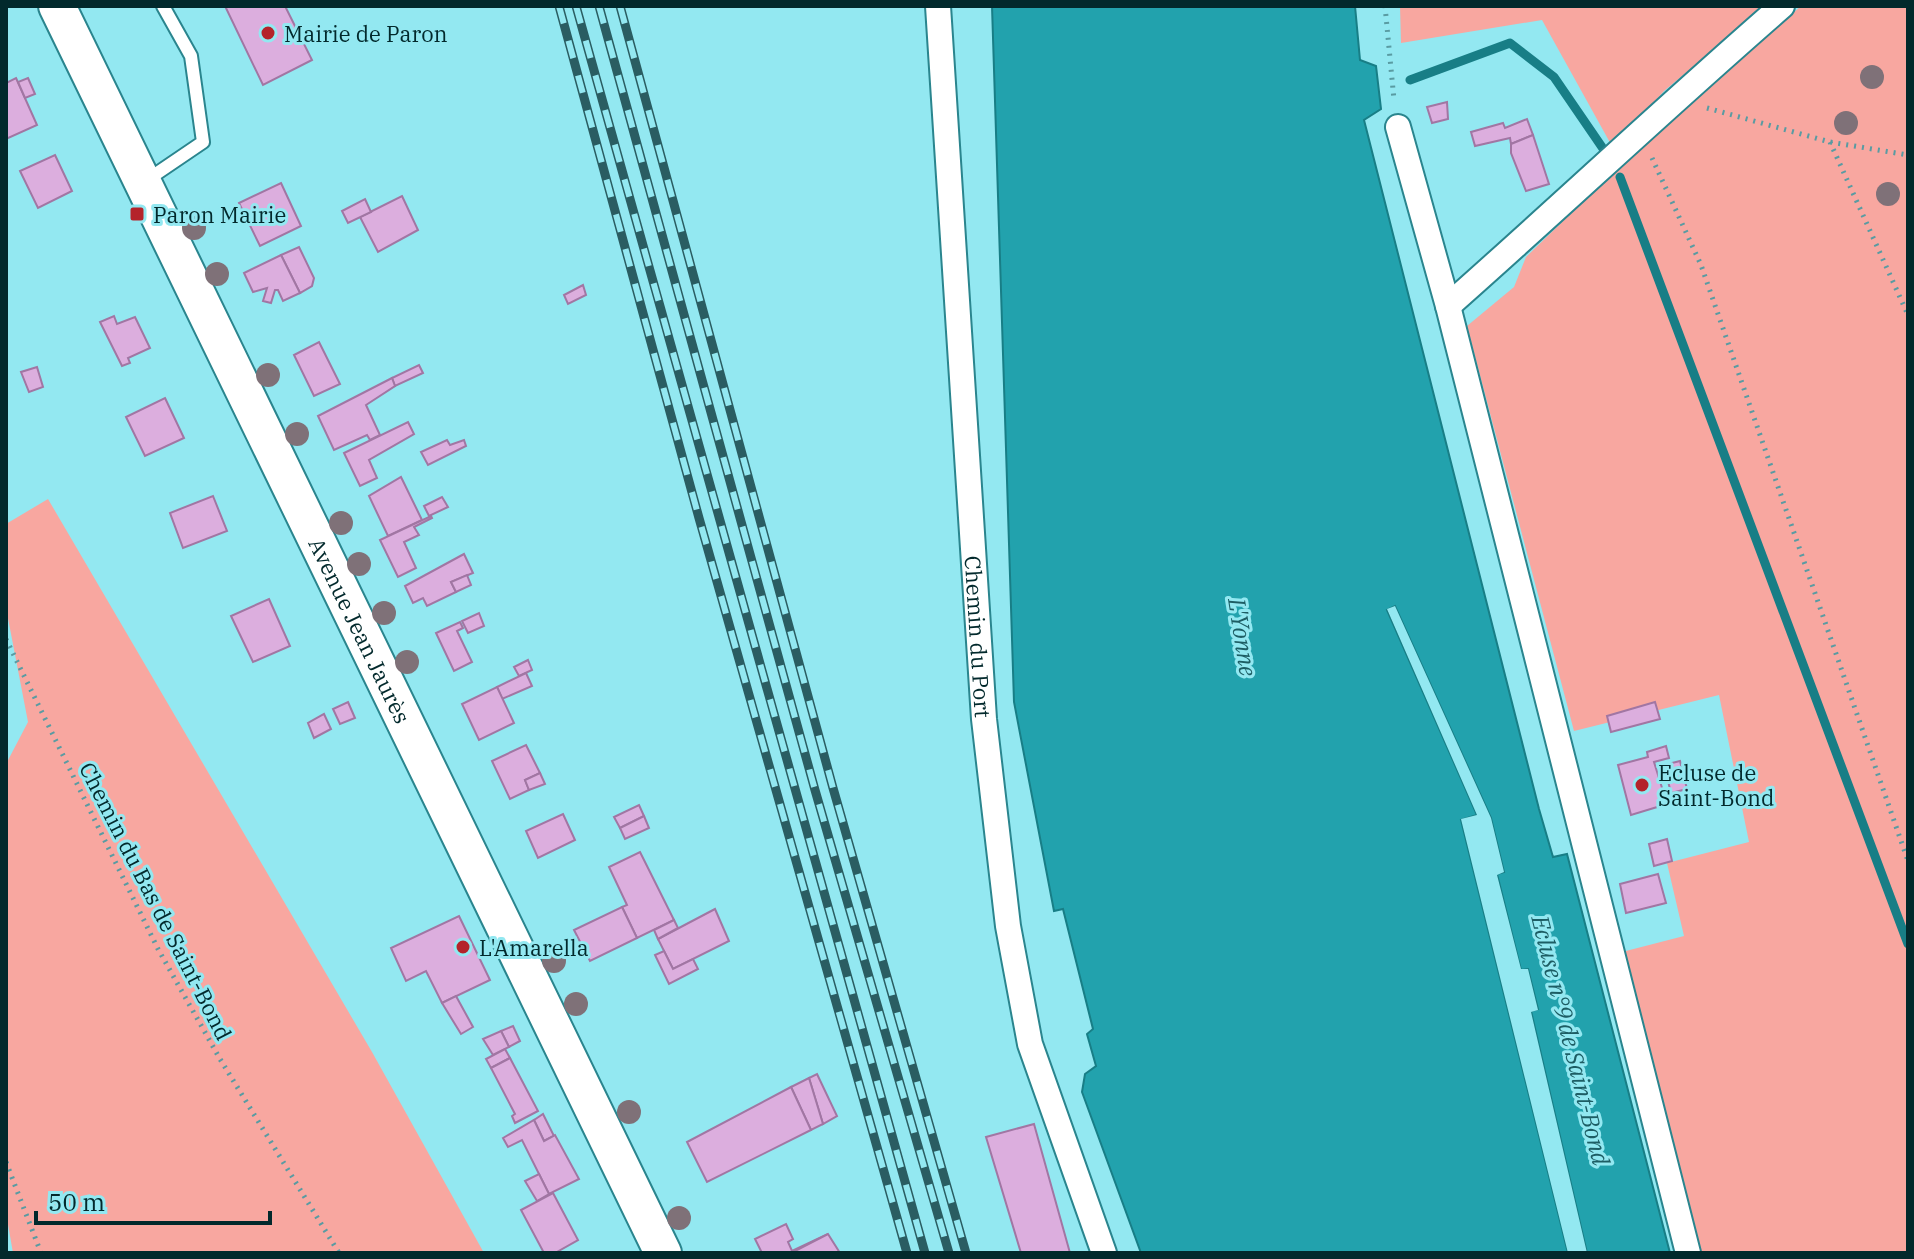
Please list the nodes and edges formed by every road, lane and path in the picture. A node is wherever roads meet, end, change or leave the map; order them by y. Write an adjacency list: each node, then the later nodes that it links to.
1 (57, 6): 11 (main road, Avenue Jean Jaurès)
2 (163, 6): 11 (lane)
3 (938, 6): 20 (street, Chemin du Port)
4 (1385, 6): 7 (path)
5 (1782, 6): 6 (street)
6 (1674, 99): 8 (street); 9 (path)
7 (1396, 116): 12 (street)
8 (1640, 132): 12 (street); 15 (path)
9 (1830, 142): 10 (path); 13 (path)
10 (1908, 155)
11 (145, 182): 19 (main road, Avenue Jean Jaurès)
12 (1448, 306): 21 (street)
13 (1908, 315)
14 (6, 639): 18 (path, Chemin du Bas de Saint-Bond)
15 (1908, 861)
16 (6, 1162): 17 (path)
17 (41, 1253)
18 (339, 1253)
19 (663, 1253)
20 (1104, 1253)
21 (1688, 1253)

